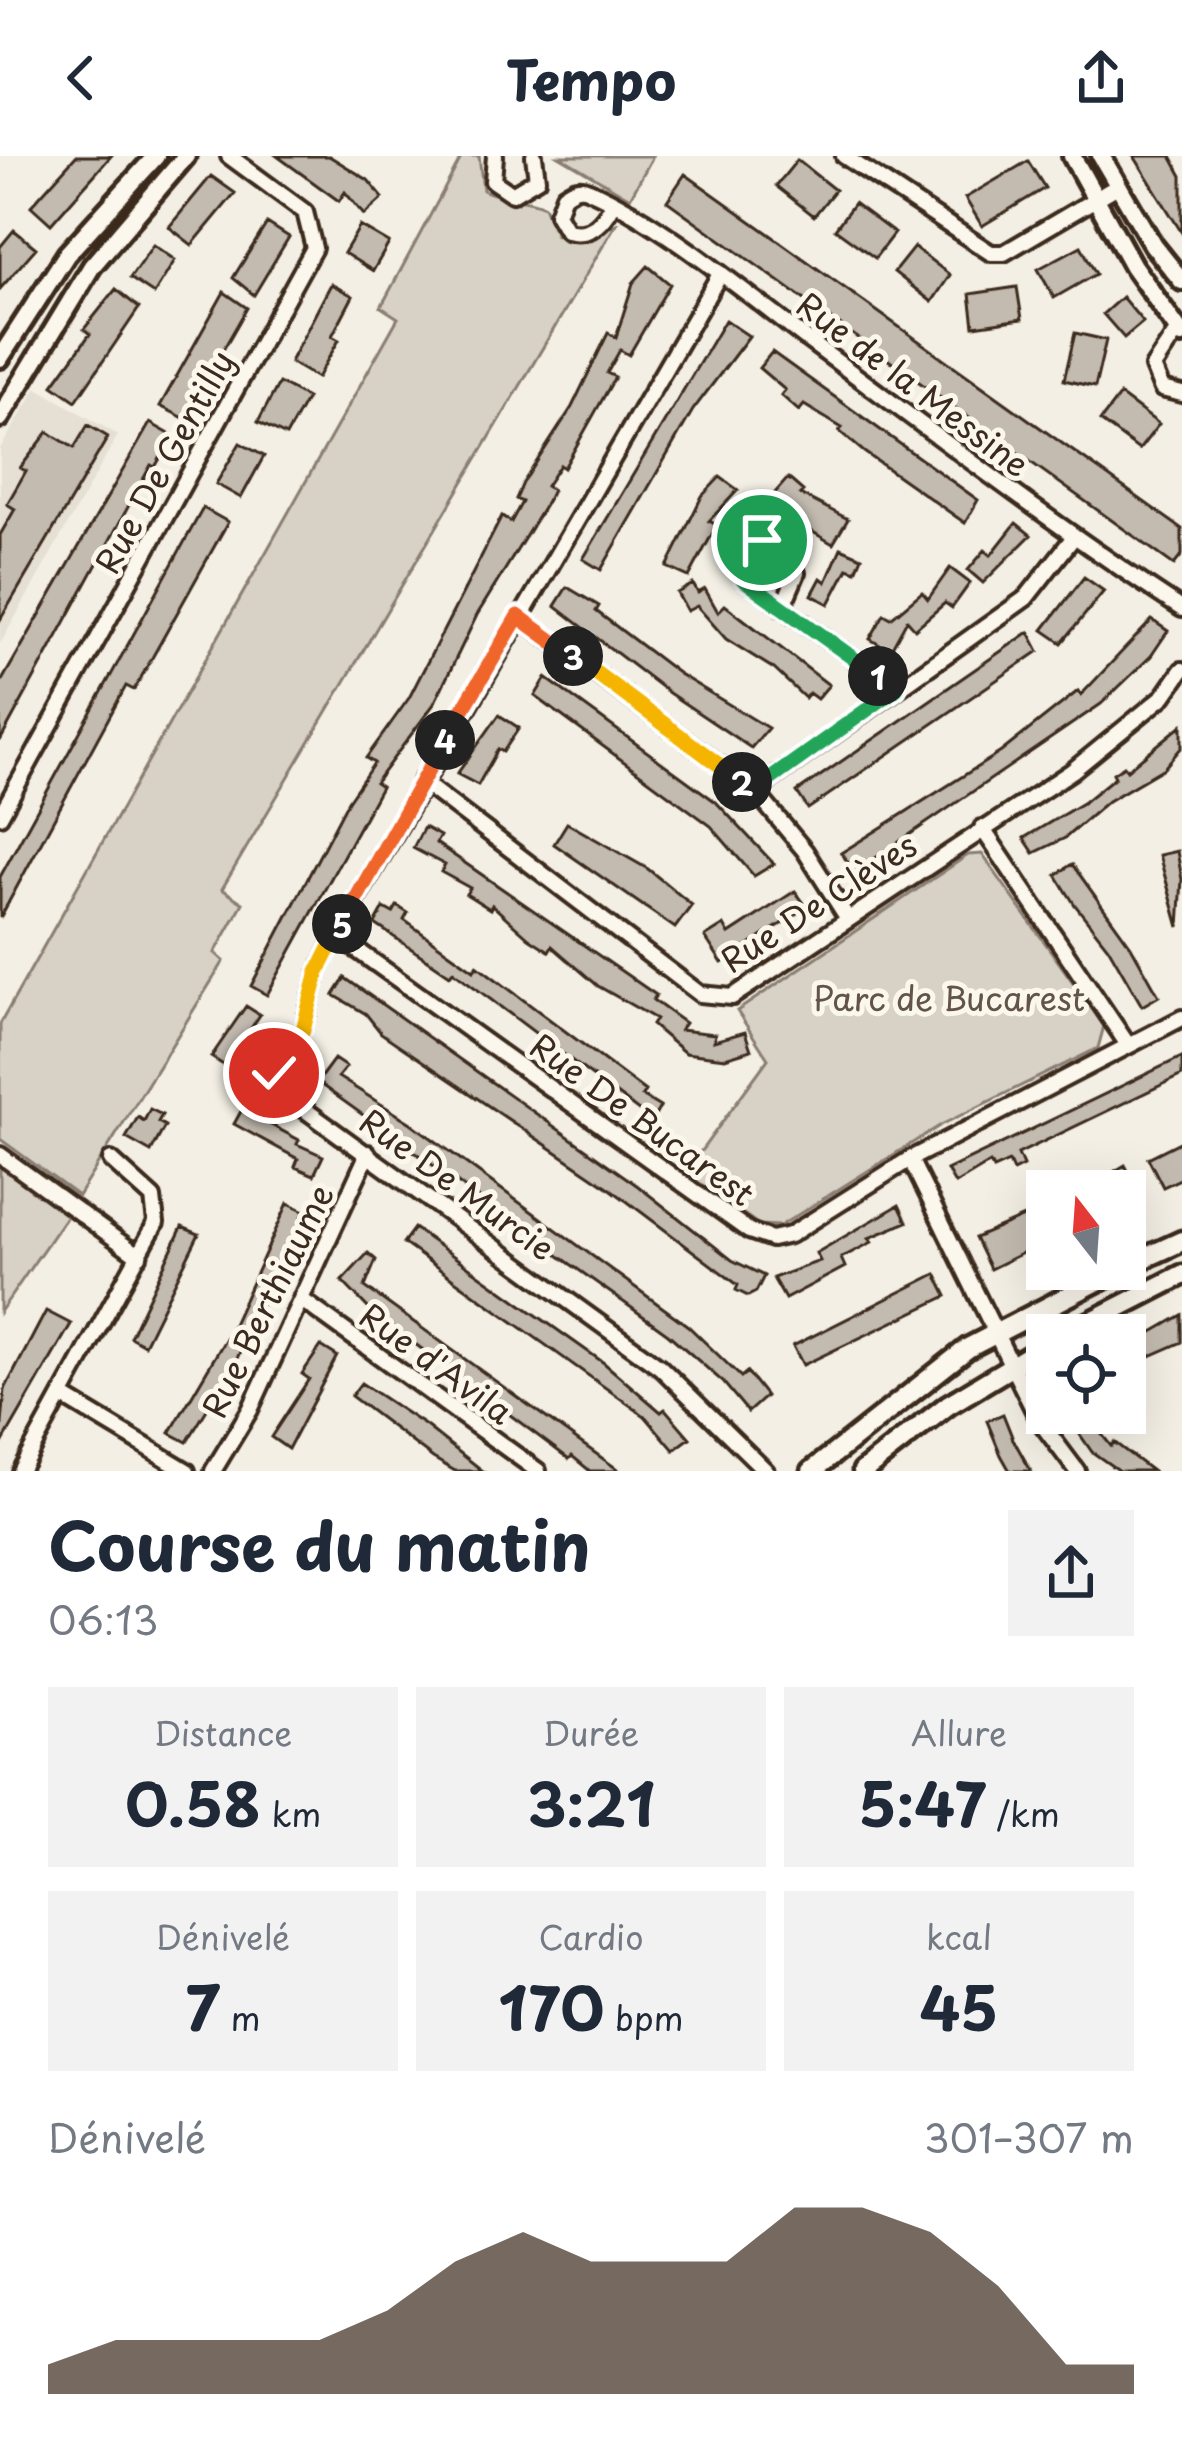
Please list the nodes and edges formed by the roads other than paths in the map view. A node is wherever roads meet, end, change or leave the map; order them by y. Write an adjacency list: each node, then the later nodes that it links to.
1 (156, 156): 15 (street)
2 (186, 156): 17 (street)
3 (229, 156): 26 (street, Rue De Gentilly)
4 (495, 156): 5 (street)
5 (534, 156)
6 (844, 156): 10 (street)
7 (1072, 156): 10 (street)
8 (1101, 156): 9 (street)
9 (1116, 187): 10 (street); 13 (street)
10 (1096, 202): 14 (street)
11 (612, 205): 12 (street, Rue de la Messine)
12 (720, 274): 18 (street, Rue de la Messine); 21 (street, Rue De Murcie)
13 (1182, 280)
14 (1180, 333): 16 (street)
15 (0, 358)
16 (1182, 394)
17 (0, 418)
18 (1073, 538): 20 (street, Rue de la Messine); 23 (street)
19 (782, 608): 19 (street); 23 (street)
20 (1182, 609)
21 (518, 616): 24 (street, Rue De Murcie); 25 (street)
22 (1182, 670): 27 (street, Rue De Clèves)
23 (896, 689): 25 (street)
24 (421, 781): 28 (street, Rue De Clèves); 29 (street, Rue De Murcie)
25 (754, 791): 28 (street)
26 (0, 816)
27 (982, 828): 28 (street, Rue De Clèves); 31 (street)
28 (848, 919)
29 (336, 935): 32 (street, Rue De Murcie); 35 (street, Rue De Bucarest)
30 (1182, 1018): 31 (street, Rue De Bucarest)
31 (1128, 1046): 35 (street, Rue De Bucarest)
32 (368, 1153): 41 (street, Rue Berthiaume); 51 (street, Rue De Murcie)
33 (0, 1155): 37 (street)
34 (111, 1160): 37 (street)
35 (910, 1160): 43 (street)
36 (1182, 1241): 38 (main road)
37 (139, 1256): 46 (street)
38 (1146, 1257)
39 (1182, 1275): 42 (main road)
40 (1079, 1290): 43 (main road)
41 (302, 1300): 49 (street, Rue Berthiaume); 50 (street, Rue d'Avila)
42 (1105, 1314)
43 (994, 1333): 45 (street); 52 (main road)
44 (1026, 1357): 45 (main road)
45 (1010, 1366): 53 (main road); 54 (street)
46 (64, 1397): 47 (street); 48 (street)
47 (20, 1471)
48 (187, 1471)
49 (213, 1471)
50 (538, 1471)
51 (766, 1471)
52 (812, 1471)
53 (863, 1471)
54 (1077, 1471)

